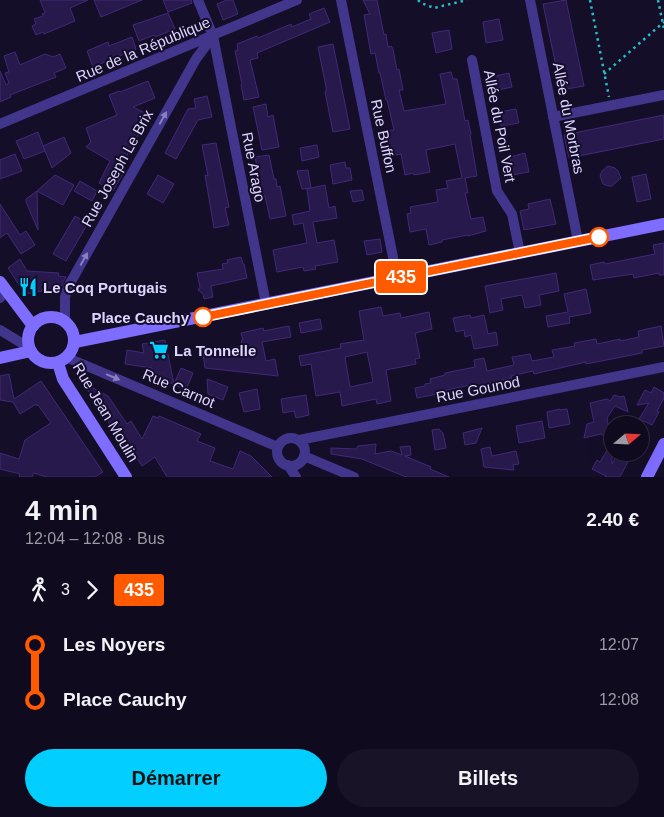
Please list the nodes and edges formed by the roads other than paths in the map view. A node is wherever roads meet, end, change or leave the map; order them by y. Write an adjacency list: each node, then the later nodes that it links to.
1 (198, 0): 5 (street, Rue Arago)
2 (297, 0): 5 (street, Rue de la République)
3 (341, 0): 13 (street, Rue Buffon)
4 (530, 0): 8 (street, Allée du Morbras)
5 (213, 36): 9 (street, Rue de la République); 15 (street, Rue Arago); 16 (street, Rue Joseph Le Brix, one-way to 5)
6 (472, 60): 12 (street, Allée du Poil Vert)
7 (664, 95): 8 (street)
8 (553, 116): 11 (street, Allée du Morbras)
9 (0, 124)
10 (664, 224): 11 (main road)
11 (578, 241): 12 (main road)
12 (520, 253): 13 (main road)
13 (397, 278): 15 (main road)
14 (2, 290): 17 (main road)
15 (266, 304): 19 (main road)
16 (65, 321): 17 (main road); 19 (main road)
17 (33, 326): 20 (main road)
18 (0, 330): 20 (street)
19 (75, 342): 22 (main road)
20 (29, 349): 21 (main road); 22 (main road)
21 (0, 358)
22 (63, 360): 26 (street, Rue Carnot, one-way to 26); 29 (main road, Rue Jean Moulin)
23 (664, 368): 24 (street, Rue Gounod)
24 (299, 440): 26 (street); 27 (street)
25 (664, 444): 32 (main road)
26 (278, 447): 28 (street)
27 (304, 456): 28 (street); 31 (street)
28 (288, 465): 30 (street)
29 (126, 477)
30 (296, 477)
31 (354, 477)
32 (647, 477)

